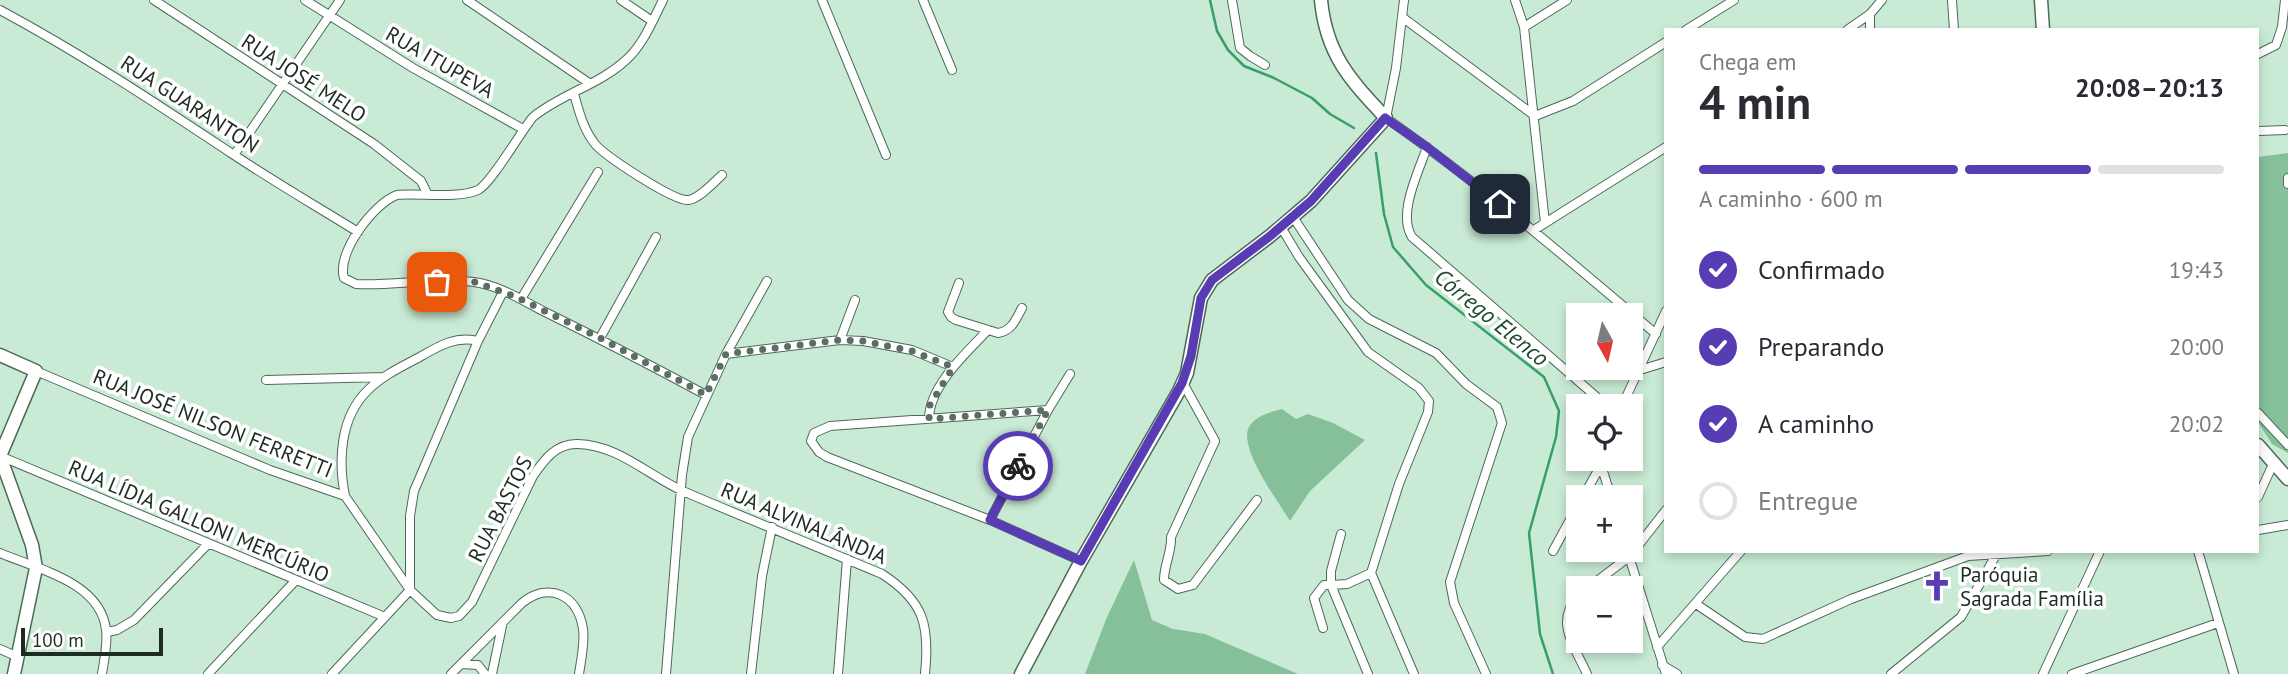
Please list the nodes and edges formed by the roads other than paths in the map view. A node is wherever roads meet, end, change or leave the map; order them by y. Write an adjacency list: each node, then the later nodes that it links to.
1 (154, 0): 35 (street, RUA JOSÉ MELO)
2 (305, 0): 21 (street, RUA ITUPEVA)
3 (340, 0): 21 (street)
4 (467, 0): 34 (street)
5 (621, 0): 23 (street)
6 (663, 0): 23 (street)
7 (822, 0): 45 (street)
8 (923, 0): 33 (street)
9 (1232, 0): 32 (street)
10 (1321, 0): 38 (street)
11 (1404, 0): 22 (street)
12 (1515, 0): 24 (street)
13 (1567, 0): 24 (street)
14 (1734, 0): 25 (street)
15 (1882, 0): 20 (street)
16 (1952, 0): 28 (street)
17 (2285, 0): 31 (street)
18 (2045, 1): 29 (street)
19 (0, 10): 44 (street, RUA GUARANTON)
20 (1870, 14): 26 (street); 27 (street)
21 (329, 17): 35 (street); 39 (street, RUA ITUPEVA)
22 (1402, 17): 37 (street); 38 (street)
23 (652, 21): 34 (street)
24 (1524, 27): 37 (street)
25 (1689, 28)
26 (1850, 28)
27 (1870, 28)
28 (1954, 28)
29 (2043, 28)
30 (1664, 43): 37 (street)
31 (2259, 54)
32 (1265, 65)
33 (952, 70)
34 (589, 83): 36 (street)
35 (282, 85): 44 (street); 48 (street, RUA JOSÉ MELO)
36 (573, 94): 39 (street); 47 (street)
37 (1535, 116): 50 (street)
38 (1385, 118): 42 (street); 49 (street)
39 (523, 129): 48 (street)
40 (2285, 130): 41 (street)
41 (2259, 131)
42 (1427, 147): 52 (street); 78 (street)
43 (1664, 148): 50 (street)
44 (234, 155): 53 (street, RUA GUARANTON)
45 (886, 155)
46 (598, 172): 58 (street)
47 (722, 175)
48 (427, 193): 53 (street)
49 (1293, 217): 51 (street); 146 (street)
50 (1545, 223): 52 (street)
51 (1281, 227): 77 (street); 114 (street)
52 (1534, 230): 63 (street)
53 (358, 232): 57 (street)
54 (656, 237): 64 (street)
55 (767, 281): 67 (street)
56 (959, 283): 62 (street)
57 (503, 292): 58 (street); 66 (street)
58 (521, 299): 64 (street)
59 (855, 300): 65 (street)
60 (1022, 308): 62 (street)
61 (1664, 316): 63 (street)
62 (988, 330): 71 (street)
63 (1656, 334): 69 (street)
64 (600, 338): 79 (street)
65 (840, 340): 67 (street); 71 (street)
66 (478, 341): 75 (street); 118 (street)
67 (726, 354): 79 (street)
68 (0, 355): 73 (street, RUA JOSÉ NILSON FERRETTI)
69 (1643, 363)
70 (1664, 363): 72 (street)
71 (953, 367): 82 (street)
72 (1643, 369)
73 (36, 371): 85 (street); 90 (street, RUA JOSÉ NILSON FERRETTI)
74 (1070, 374): 80 (street)
75 (384, 377): 76 (street); 90 (street)
76 (266, 380)
77 (1182, 383): 91 (street); 110 (street)
78 (1594, 394)
79 (706, 395): 88 (street)
80 (1048, 410): 82 (street); 93 (street)
81 (2259, 414): 83 (street)
82 (929, 419): 93 (street)
83 (2288, 445)
84 (2259, 446): 86 (street)
85 (0, 456): 100 (street, RUA LÍDIA GALLONI MERCÚRIO); 113 (street)
86 (2273, 464): 87 (street); 89 (street)
87 (2288, 479)
88 (681, 490): 95 (street, RUA ALVINALÂNDIA); 118 (street, RUA BASTOS); 139 (street)
89 (2259, 495)
90 (345, 496): 118 (street, RUA JOSÉ NILSON FERRETTI)
91 (1257, 500)
92 (1664, 512): 99 (street)
93 (990, 520): 110 (street)
94 (2288, 525): 97 (street)
95 (772, 527): 109 (street, RUA ALVINALÂNDIA); 140 (street)
96 (1566, 527): 101 (street)
97 (2259, 530)
98 (1341, 534): 117 (street)
99 (1643, 536)
100 (208, 544): 116 (street, RUA LÍDIA GALLONI MERCÚRIO); 124 (street)
101 (1553, 551)
102 (0, 553): 113 (street)
103 (1739, 553): 119 (street)
104 (2022, 553): 108 (street)
105 (2099, 553): 150 (street)
106 (2200, 553): 121 (street)
107 (1968, 554): 108 (street); 119 (street)
108 (1996, 555): 149 (street)
109 (847, 559): 141 (street); 142 (street, RUA ALVINALÂNDIA)
110 (1081, 561): 143 (street)
111 (1618, 562): 115 (street)
112 (1631, 562): 125 (street)
113 (36, 568): 124 (street); 128 (street)
114 (1371, 573): 117 (street); 145 (street)
115 (1602, 576)
116 (296, 580): 120 (street, RUA LÍDIA GALLONI MERCÚRIO); 133 (street)
117 (1331, 584): 123 (street); 144 (street)
118 (410, 590): 120 (street)
119 (1696, 604): 125 (street)
120 (385, 617): 134 (street)
121 (2218, 622): 151 (street); 152 (street)
122 (502, 626): 129 (street); 137 (street); 138 (street)
123 (1324, 628)
124 (107, 632): 132 (street)
125 (1657, 646): 130 (street)
126 (0, 649): 128 (street)
127 (1578, 653): 147 (street)
128 (18, 657): 131 (street)
129 (461, 664): 135 (street); 136 (street)
130 (1664, 670): 148 (street)
131 (14, 674)
132 (102, 674)
133 (208, 674)
134 (332, 674)
135 (451, 674)
136 (485, 674)
137 (492, 674)
138 (579, 674)
139 (666, 674)
140 (751, 674)
141 (838, 674)
142 (925, 674)
143 (1021, 674)
144 (1368, 674)
145 (1413, 674)
146 (1486, 674)
147 (1587, 674)
148 (1677, 674)
149 (1891, 674)
150 (2043, 674)
151 (2073, 674)
152 (2234, 674)

